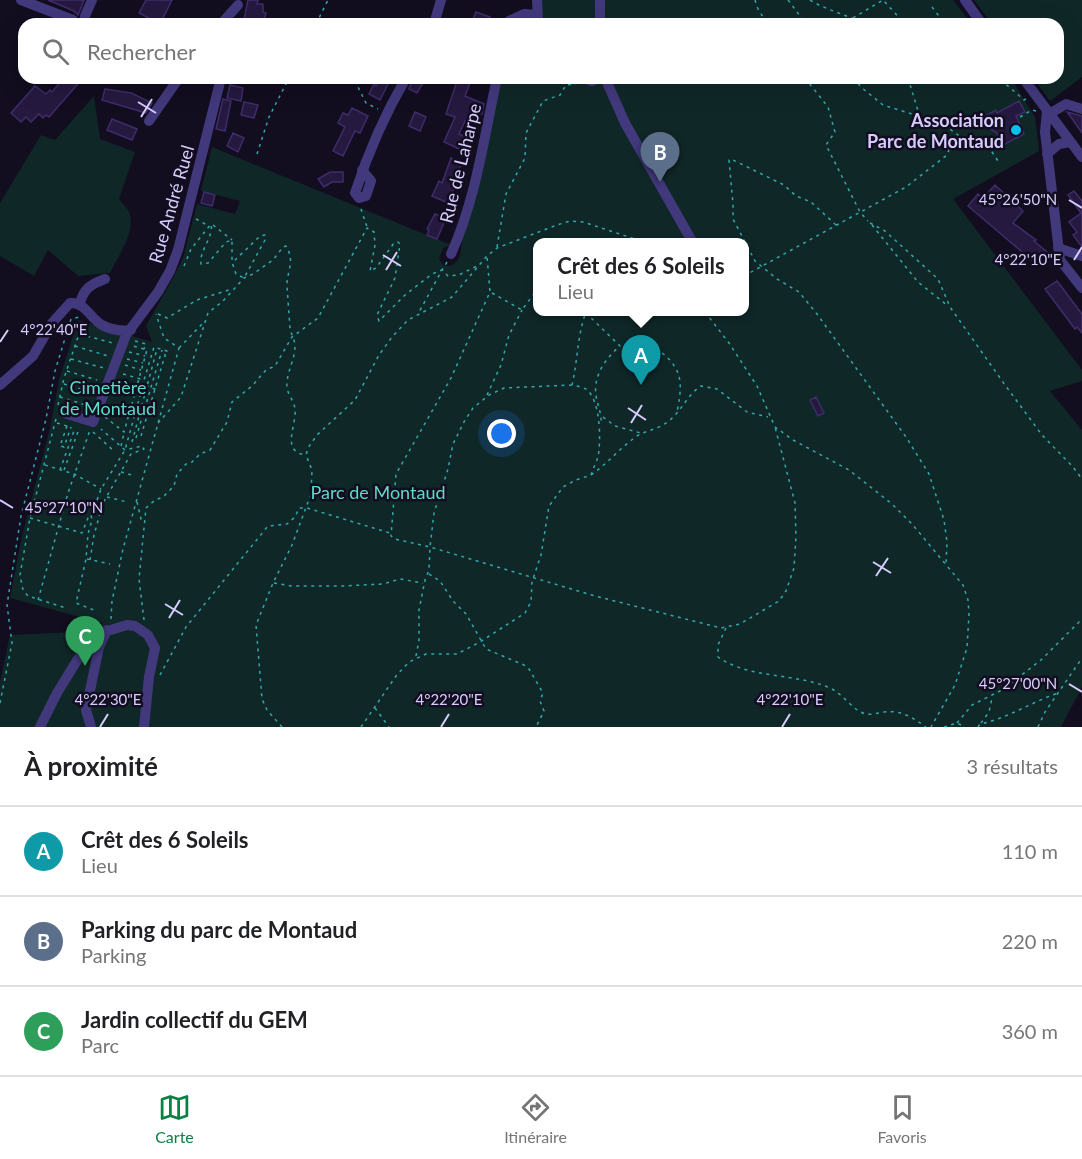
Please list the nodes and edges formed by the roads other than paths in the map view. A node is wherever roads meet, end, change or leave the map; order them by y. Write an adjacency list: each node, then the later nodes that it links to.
1 (21, 0): 9 (street)
2 (92, 0): 8 (street)
3 (441, 0): 12 (street)
4 (537, 0): 13 (street)
5 (600, 0): 14 (street)
6 (965, 0): 15 (street)
7 (239, 2): 10 (street); 11 (street)
8 (85, 16)
9 (68, 18)
10 (226, 18)
11 (235, 18)
12 (436, 18)
13 (540, 18)
14 (600, 18)
15 (978, 18)
16 (174, 84): 24 (street)
17 (220, 84): 36 (street, Rue André Ruel)
18 (403, 84): 28 (street)
19 (496, 84): 31 (street, Rue de Laharpe)
20 (607, 84): 29 (street)
21 (1027, 84): 23 (street)
22 (1082, 109): 23 (street)
23 (1048, 113): 25 (street); 26 (street)
24 (148, 121)
25 (1071, 142): 26 (street); 27 (street)
26 (1047, 153): 30 (street)
27 (1082, 157)
28 (359, 198)
29 (690, 238)
30 (1058, 248): 32 (street); 34 (street)
31 (451, 254)
32 (1082, 256)
33 (105, 279): 35 (street)
34 (1082, 288)
35 (80, 304): 36 (street); 37 (street)
36 (118, 356): 38 (street, Rue André Ruel)
37 (0, 385)
38 (64, 412)
39 (110, 629): 40 (street); 41 (street); 42 (street)
40 (40, 727)
41 (90, 727)
42 (144, 727)

